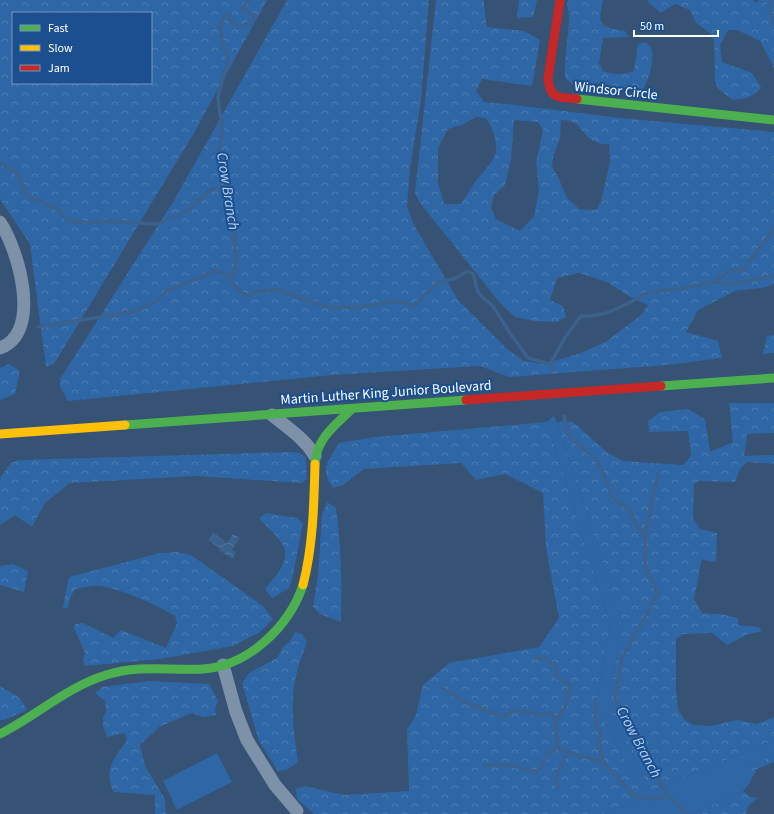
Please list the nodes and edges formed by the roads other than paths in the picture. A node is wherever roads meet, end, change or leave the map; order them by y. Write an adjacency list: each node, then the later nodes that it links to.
1 (560, 0): 2 (street, Windsor Circle)
2 (774, 120)
3 (0, 222): 4 (street)
4 (0, 348)
5 (774, 378): 6 (street, Martin Luther King Junior Boulevard)
6 (352, 409): 7 (street, Martin Luther King Junior Boulevard); 9 (street)
7 (272, 415): 8 (street, Martin Luther King Junior Boulevard); 9 (street)
8 (0, 434)
9 (315, 456): 10 (street)
10 (223, 665): 11 (street); 12 (street)
11 (0, 734)
12 (297, 811)

